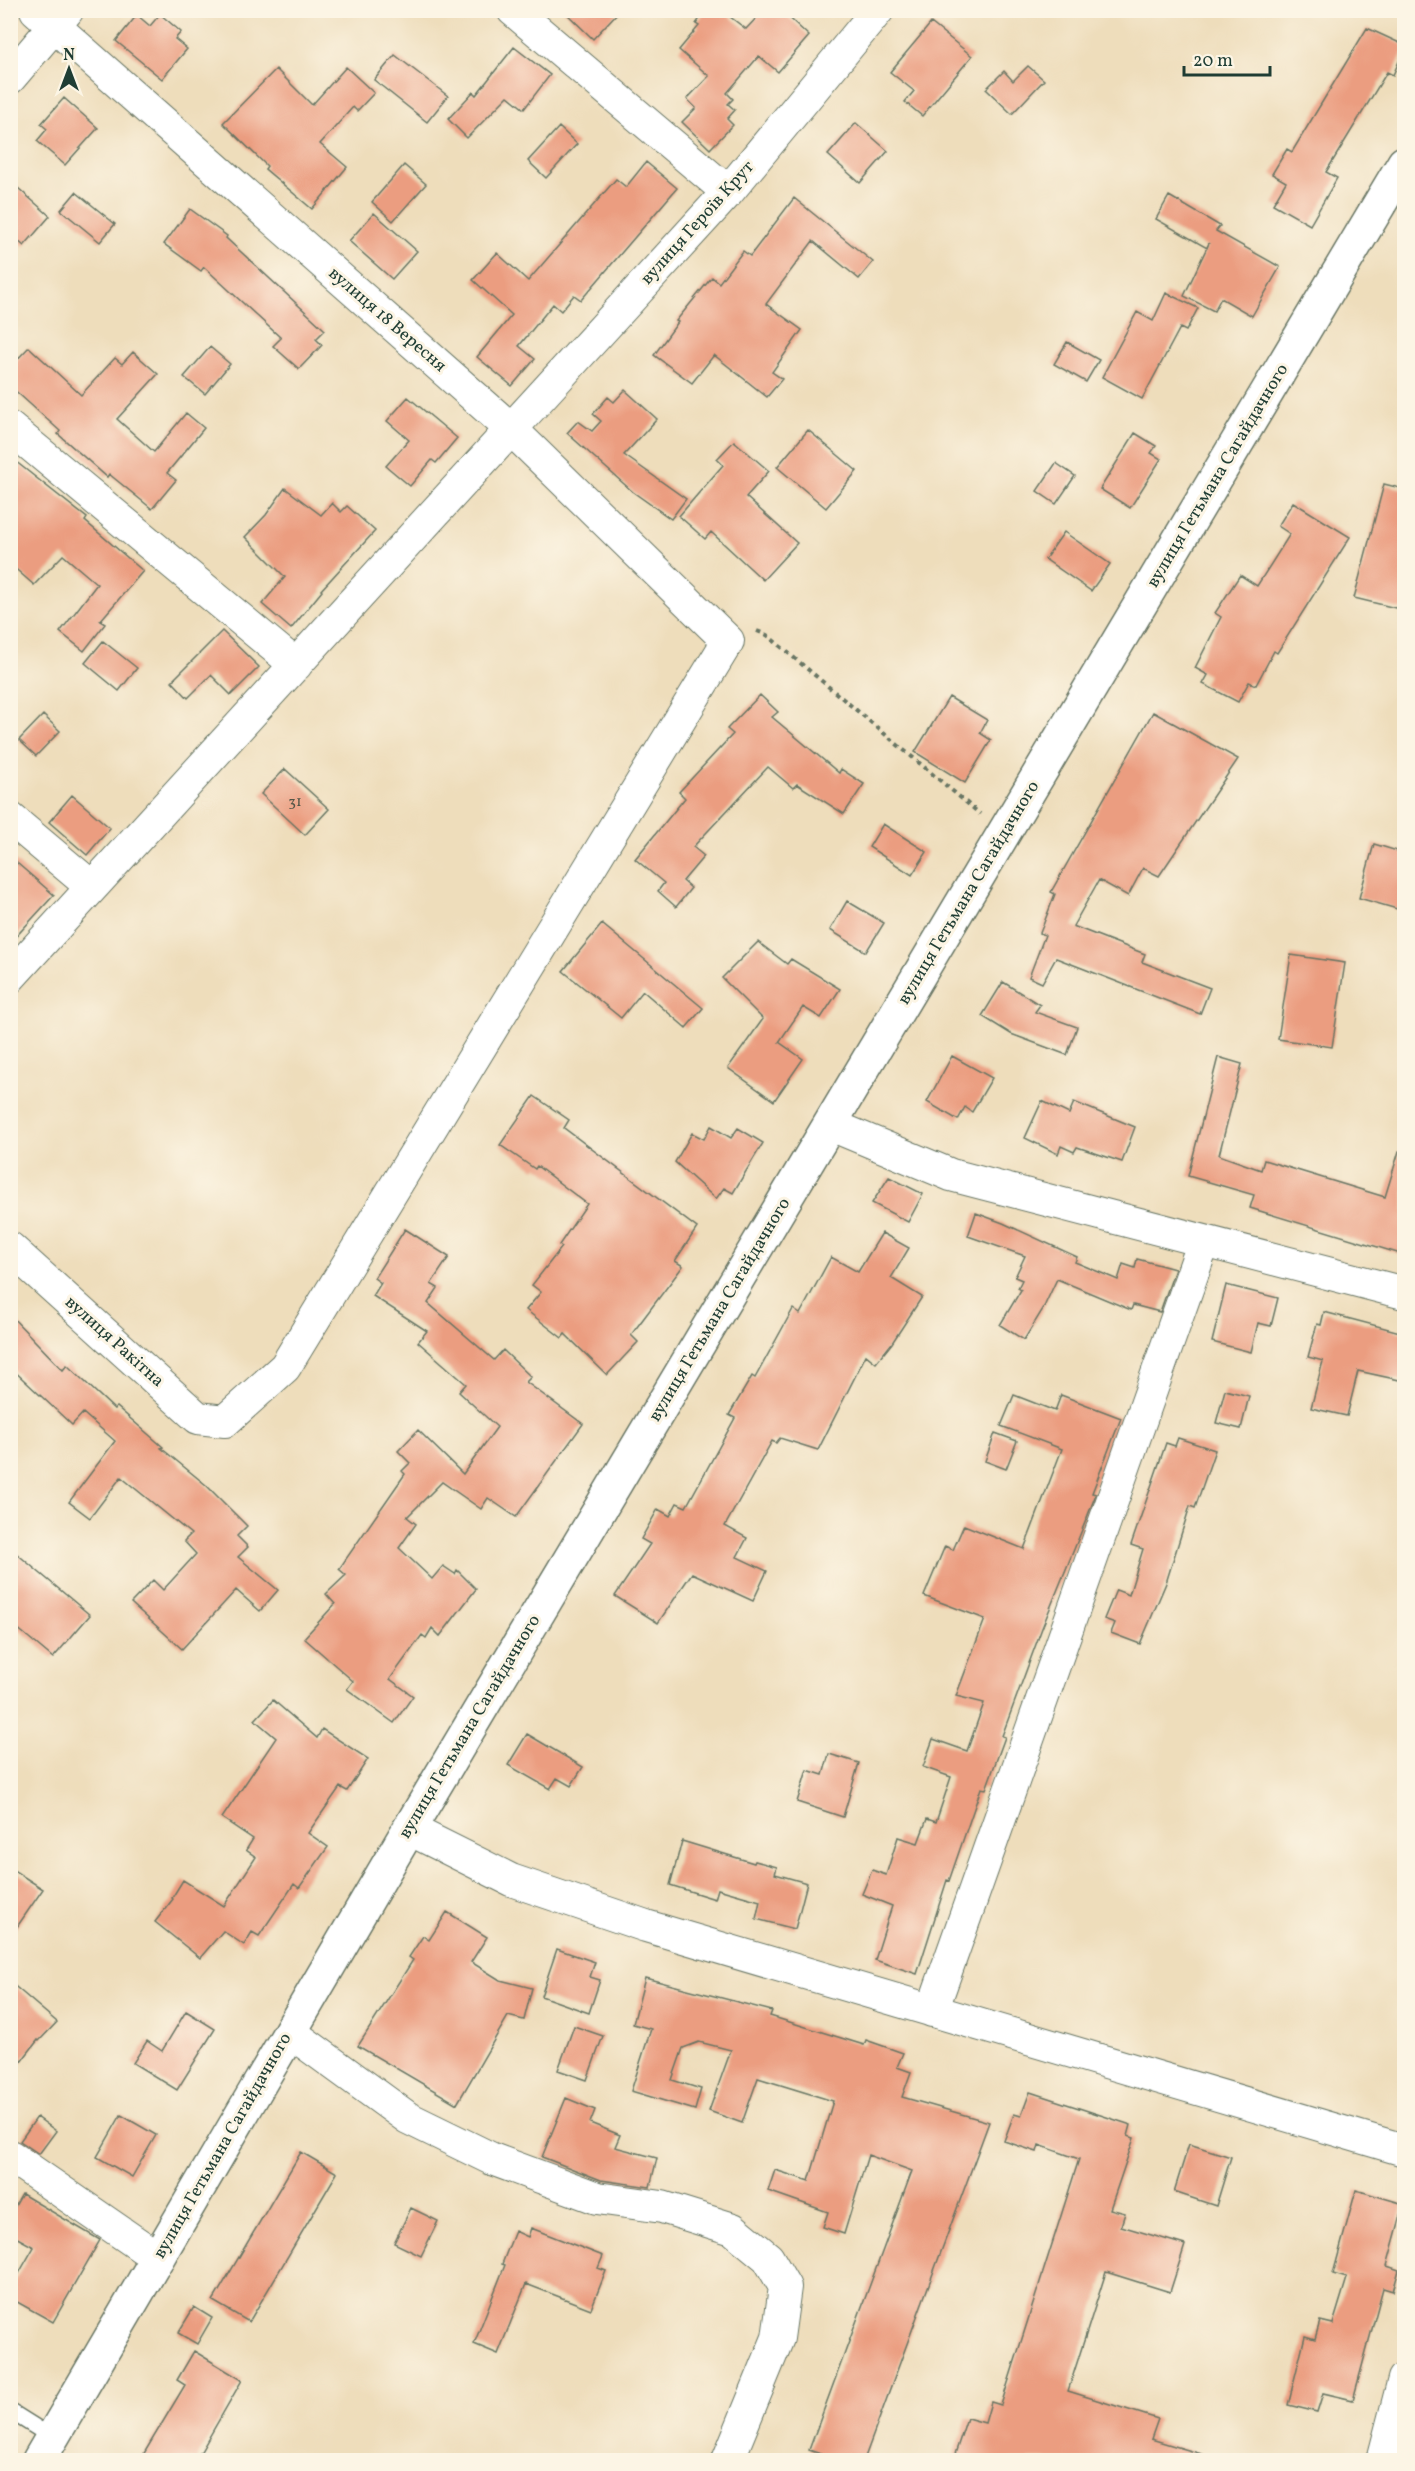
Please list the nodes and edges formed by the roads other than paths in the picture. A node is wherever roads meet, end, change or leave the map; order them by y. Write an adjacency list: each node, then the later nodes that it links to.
1 (513, 10): 6 (street)
2 (878, 10): 6 (street, вулиця Героїв Крут)
3 (52, 16): 4 (street); 8 (street, вулиця 18 Вересня)
4 (10, 78)
5 (1404, 163): 13 (main road, вулиця Гетьмана Сагайдачного)
6 (728, 192): 8 (street, вулиця Героїв Крут)
7 (10, 428): 9 (street)
8 (511, 429): 9 (street, вулиця Героїв Крут); 17 (street, вулиця 18 Вересня)
9 (296, 665): 11 (street, вулиця Героїв Крут)
10 (10, 818): 11 (street)
11 (92, 887): 12 (street, вулиця Героїв Крут)
12 (10, 977)
13 (831, 1125): 14 (street); 18 (main road, вулиця Гетьмана Сагайдачного)
14 (1204, 1241): 16 (street); 19 (street)
15 (10, 1248): 17 (street, вулиця Ракітна)
16 (1404, 1293)
17 (225, 1421)
18 (409, 1829): 19 (street); 20 (main road, вулиця Гетьмана Сагайдачного)
19 (932, 2011): 21 (street)
20 (290, 2032): 23 (main road, вулиця Гетьмана Сагайдачного); 27 (street)
21 (1404, 2150)
22 (10, 2156): 23 (street)
23 (158, 2258): 26 (main road, вулиця Гетьмана Сагайдачного)
24 (1404, 2379): 28 (street)
25 (10, 2411): 26 (lane)
26 (46, 2449)
27 (728, 2460)
28 (1383, 2460)

